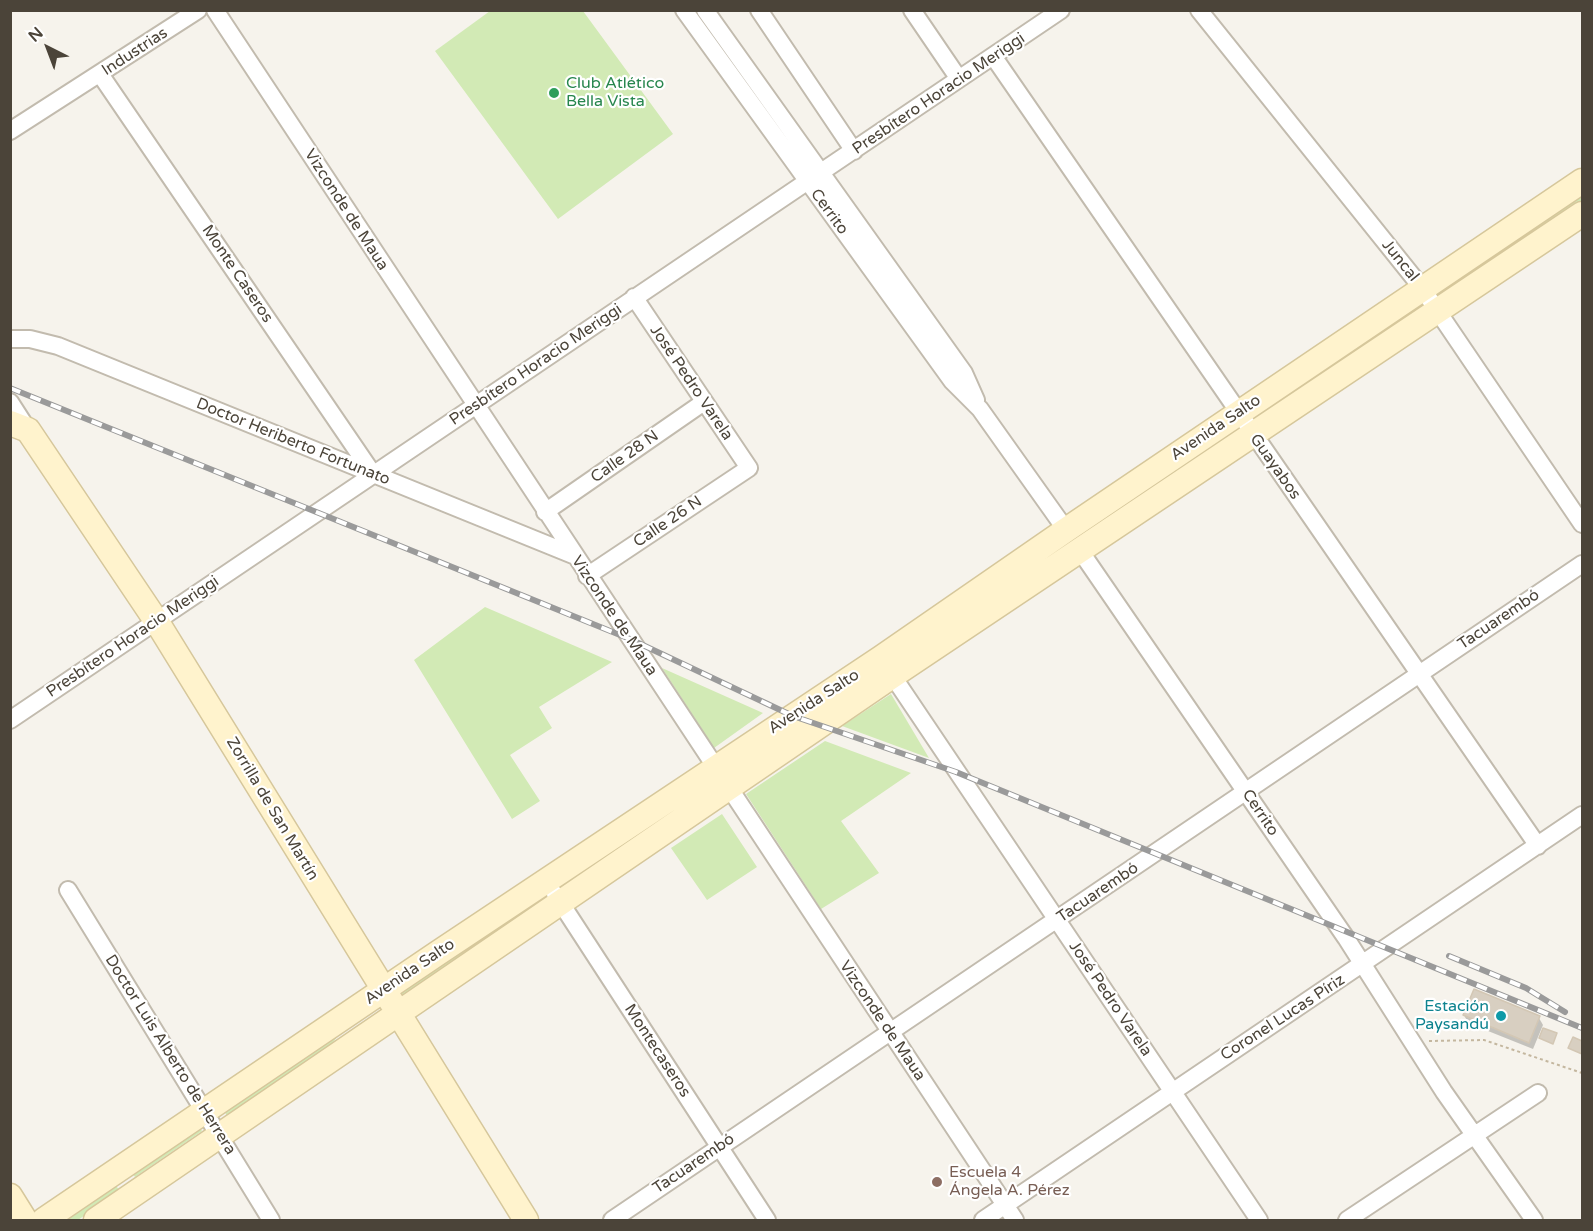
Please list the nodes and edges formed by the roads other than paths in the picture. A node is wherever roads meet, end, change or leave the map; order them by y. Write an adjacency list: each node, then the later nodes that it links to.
1 (198, 10): 10 (street, Industrias)
2 (214, 10): 22 (street, Vizconde de Maua)
3 (684, 10): 14 (street, Cerrito)
4 (705, 10): 14 (street, Cerrito)
5 (759, 10): 13 (street)
6 (912, 10): 11 (street)
7 (1061, 10): 9 (street, Presbítero Horacio Meriggi)
8 (1199, 10): 17 (street, Juncal)
9 (993, 56): 11 (street, Presbítero Horacio Meriggi); 23 (street, Guayabos)
10 (100, 74): 12 (street, Industrias); 27 (street, Monte Caseros)
11 (959, 79): 13 (street, Presbítero Horacio Meriggi)
12 (10, 131)
13 (854, 152): 14 (street, Presbítero Horacio Meriggi)
14 (815, 179): 18 (street, Presbítero Horacio Meriggi); 30 (street, Cerrito)
15 (1582, 181): 17 (street, Avenida Salto)
16 (1582, 214): 19 (street, Avenida Salto)
17 (1422, 288): 19 (street, Juncal); 23 (street, Avenida Salto)
18 (634, 297): 21 (street, José Pedro Varela); 22 (street, Presbítero Horacio Meriggi)
19 (1438, 311): 25 (street, Avenida Salto); 29 (street, Juncal)
20 (10, 339): 27 (street, Doctor Heriberto Fortunato)
21 (704, 402): 26 (street, José Pedro Varela); 28 (street, Calle 28 N)
22 (476, 406): 27 (street, Presbítero Horacio Meriggi); 28 (street, Vizconde de Maua)
23 (1238, 414): 25 (street, Guayabos); 30 (street, Avenida Salto)
24 (16, 415): 35 (street, Zorrilla de San Martín)
25 (1253, 436): 31 (street, Avenida Salto); 37 (street, Guayabos)
26 (749, 468): 34 (street, Calle 26 N)
27 (373, 474): 32 (street, Doctor Heriberto Fortunato); 35 (street, Presbítero Horacio Meriggi)
28 (545, 513): 32 (street, Vizconde de Maua)
29 (1582, 524)
30 (1066, 530): 31 (street, Cerrito); 36 (street, Avenida Salto)
31 (1081, 552): 36 (street, Avenida Salto); 41 (street, Cerrito)
32 (573, 555): 34 (street, Vizconde de Maua)
33 (1582, 564): 37 (street, Tacuarembó)
34 (587, 576): 39 (street, Vizconde de Maua)
35 (157, 622): 38 (street, Presbítero Horacio Meriggi); 49 (street, Zorrilla de San Martín)
36 (886, 667): 39 (street, Avenida Salto); 40 (street, Avenida Salto); 47 (street, José Pedro Varela)
37 (1418, 674): 41 (street, Tacuarembó); 43 (street, Guayabos)
38 (10, 720)
39 (715, 768): 40 (street, Vizconde de Maua); 44 (street, Avenida Salto)
40 (729, 790): 46 (street, Avenida Salto); 51 (street, Vizconde de Maua)
41 (1246, 793): 47 (street, Tacuarembó); 48 (street, Cerrito)
42 (1582, 815): 43 (street, Coronel Lucas Píriz)
43 (1538, 846): 48 (street, Coronel Lucas Píriz)
44 (546, 881): 46 (street, Montecaseros); 49 (street, Avenida Salto)
45 (68, 890): 54 (street, Doctor Luis Alberto de Herrera)
46 (562, 902): 50 (street, Avenida Salto); 57 (street, Montecaseros)
47 (1057, 921): 51 (street, Tacuarembó); 52 (street, José Pedro Varela)
48 (1363, 965): 52 (street, Coronel Lucas Píriz); 55 (street, Cerrito)
49 (383, 990): 50 (street, Zorrilla de San Martín); 54 (street, Avenida Salto)
50 (398, 1014): 56 (street, Avenida Salto); 66 (street, Zorrilla de San Martín)
51 (890, 1033): 57 (street, Tacuarembó); 61 (street, Vizconde de Maua)
52 (1173, 1091): 61 (street, Coronel Lucas Píriz); 71 (street, José Pedro Varela)
53 (1538, 1093): 55 (street)
54 (205, 1110): 56 (street, Doctor Luis Alberto de Herrera); 58 (street, Avenida Salto)
55 (1476, 1134): 72 (street); 73 (street, Cerrito)
56 (220, 1135): 59 (street, Avenida Salto); 65 (street, Doctor Luis Alberto de Herrera)
57 (719, 1147): 67 (street, Tacuarembó); 68 (street, Montecaseros)
58 (117, 1169): 59 (street); 63 (street, Avenida Salto)
59 (132, 1194): 64 (street, Avenida Salto)
60 (10, 1196): 62 (street)
61 (1005, 1206): 69 (street, Coronel Lucas Píriz); 70 (street, Vizconde de Maua)
62 (25, 1221)
63 (44, 1221)
64 (96, 1221)
65 (272, 1221)
66 (526, 1221)
67 (612, 1221)
68 (767, 1221)
69 (983, 1221)
70 (1015, 1221)
71 (1259, 1221)
72 (1347, 1221)
73 (1534, 1221)

